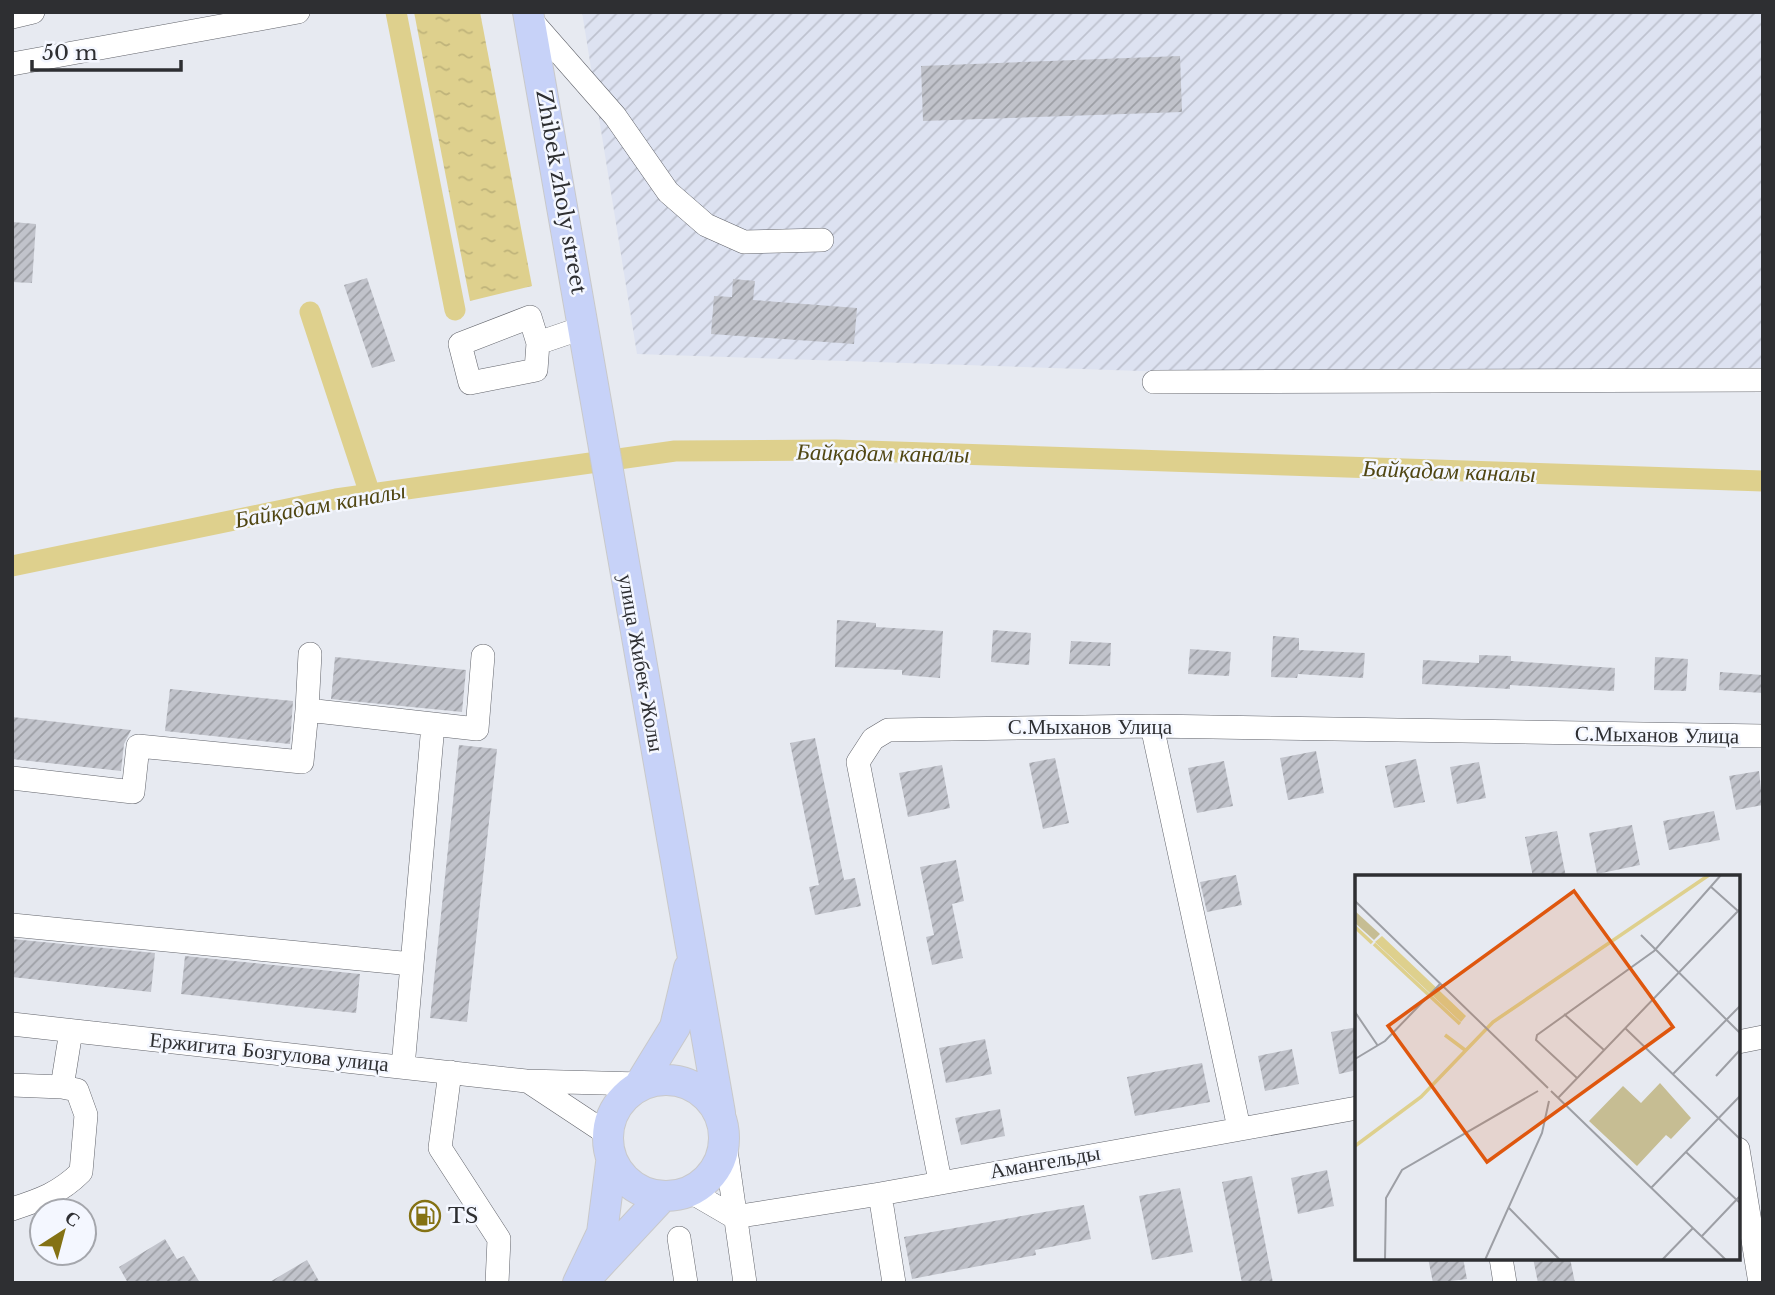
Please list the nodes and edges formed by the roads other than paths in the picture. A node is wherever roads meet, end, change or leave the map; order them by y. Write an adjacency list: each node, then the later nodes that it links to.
1 (33, 12): 4 (street)
2 (298, 12): 5 (street)
3 (529, 16): 6 (street); 7 (main road, Zhibek zholy street)
4 (12, 17)
5 (12, 64)
6 (822, 240)
7 (585, 327): 8 (street); 9 (main road, Zhibek zholy street)
8 (538, 343)
9 (593, 371): 20 (main road, улица Жибек-Жолы)
10 (1763, 380): 11 (street)
11 (1154, 382)
12 (310, 654): 14 (street)
13 (483, 656): 15 (street)
14 (307, 710): 15 (street); 18 (street)
15 (433, 725): 21 (street)
16 (1152, 726): 17 (street, С.Мыханов Улица); 34 (street); 39 (street, С.Мыханов Улица)
17 (1763, 736)
18 (12, 778)
19 (12, 925): 21 (street)
20 (692, 954): 29 (main road); 33 (main road, улица Жибек-Жолы)
21 (412, 964): 26 (street)
22 (12, 1024): 23 (street, Ержигита Бозгулова улица)
23 (71, 1031): 26 (street, Ержигита Бозгулова улица); 31 (street)
24 (1763, 1037): 25 (street)
25 (1740, 1042)
26 (403, 1067): 27 (street, Ержигита Бозгулова улица)
27 (450, 1072): 28 (street, Ержигита Бозгулова улица); 47 (street)
28 (526, 1081): 29 (street, Ержигита Бозгулова улица); 35 (street)
29 (640, 1084): 33 (main road); 35 (main road)
30 (12, 1085): 31 (street)
31 (62, 1087): 43 (street)
32 (1355, 1108): 34 (street, Амангельды)
33 (720, 1113): 36 (main road)
34 (1239, 1128): 39 (street, Амангельды)
35 (606, 1133): 38 (main road)
36 (725, 1143): 40 (main road); 44 (street)
37 (1740, 1161): 53 (street)
38 (611, 1163): 42 (main road); 48 (main road)
39 (940, 1181): 41 (street, Амангельды)
40 (691, 1192): 42 (main road); 44 (street)
41 (880, 1194): 44 (street, Амангельды); 51 (street)
42 (661, 1198): 48 (main road)
43 (12, 1209)
44 (734, 1217): 50 (street)
45 (679, 1238): 49 (street)
46 (1501, 1260): 52 (street)
47 (497, 1283)
48 (580, 1283)
49 (687, 1283)
50 (745, 1283)
51 (894, 1283)
52 (1505, 1283)
53 (1760, 1283)

